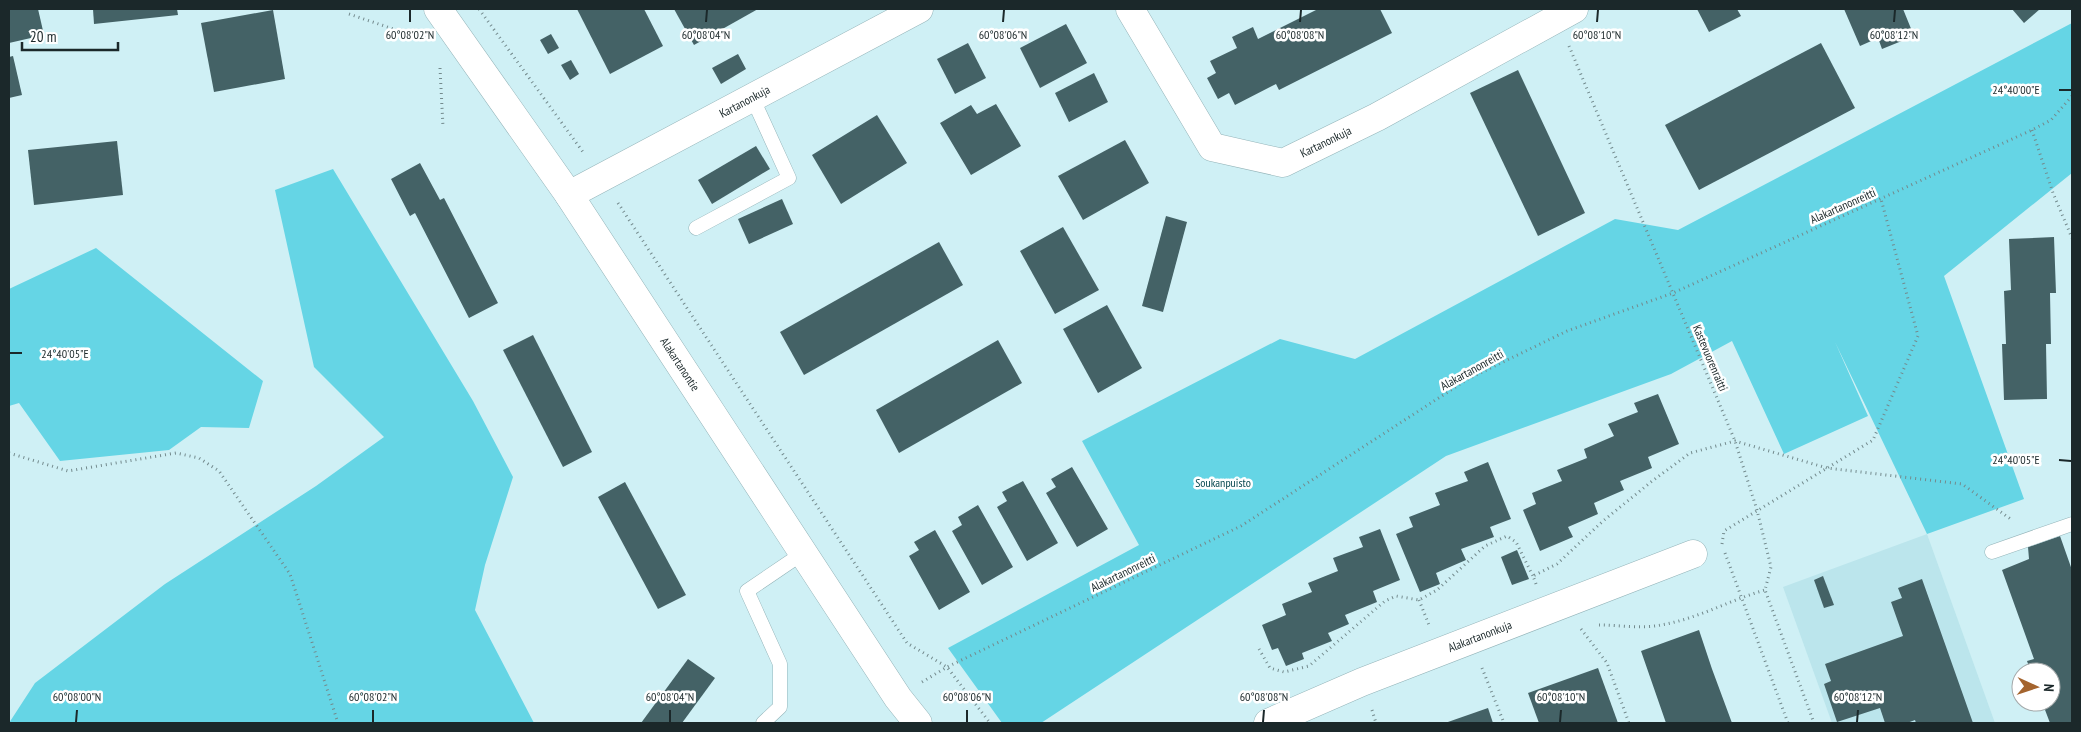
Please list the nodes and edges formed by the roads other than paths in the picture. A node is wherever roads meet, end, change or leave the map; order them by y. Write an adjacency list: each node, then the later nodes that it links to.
1 (438, 9): 6 (street, Alakartanontie)
2 (919, 9): 5 (street, Kartanonkuja)
3 (1130, 9): 4 (street, Kartanonkuja)
4 (1566, 13)
5 (752, 97): 6 (street, Kartanonkuja); 7 (lane)
6 (569, 195): 9 (street, Alakartanontie)
7 (696, 228)
8 (2072, 524): 10 (lane)
9 (803, 552): 12 (street, Alakartanontie); 13 (lane)
10 (1992, 552)
11 (1692, 554): 15 (street, Alakartanonkuja)
12 (899, 711): 14 (street, Alakartanontie)
13 (763, 723)
14 (918, 723)
15 (1268, 723)

